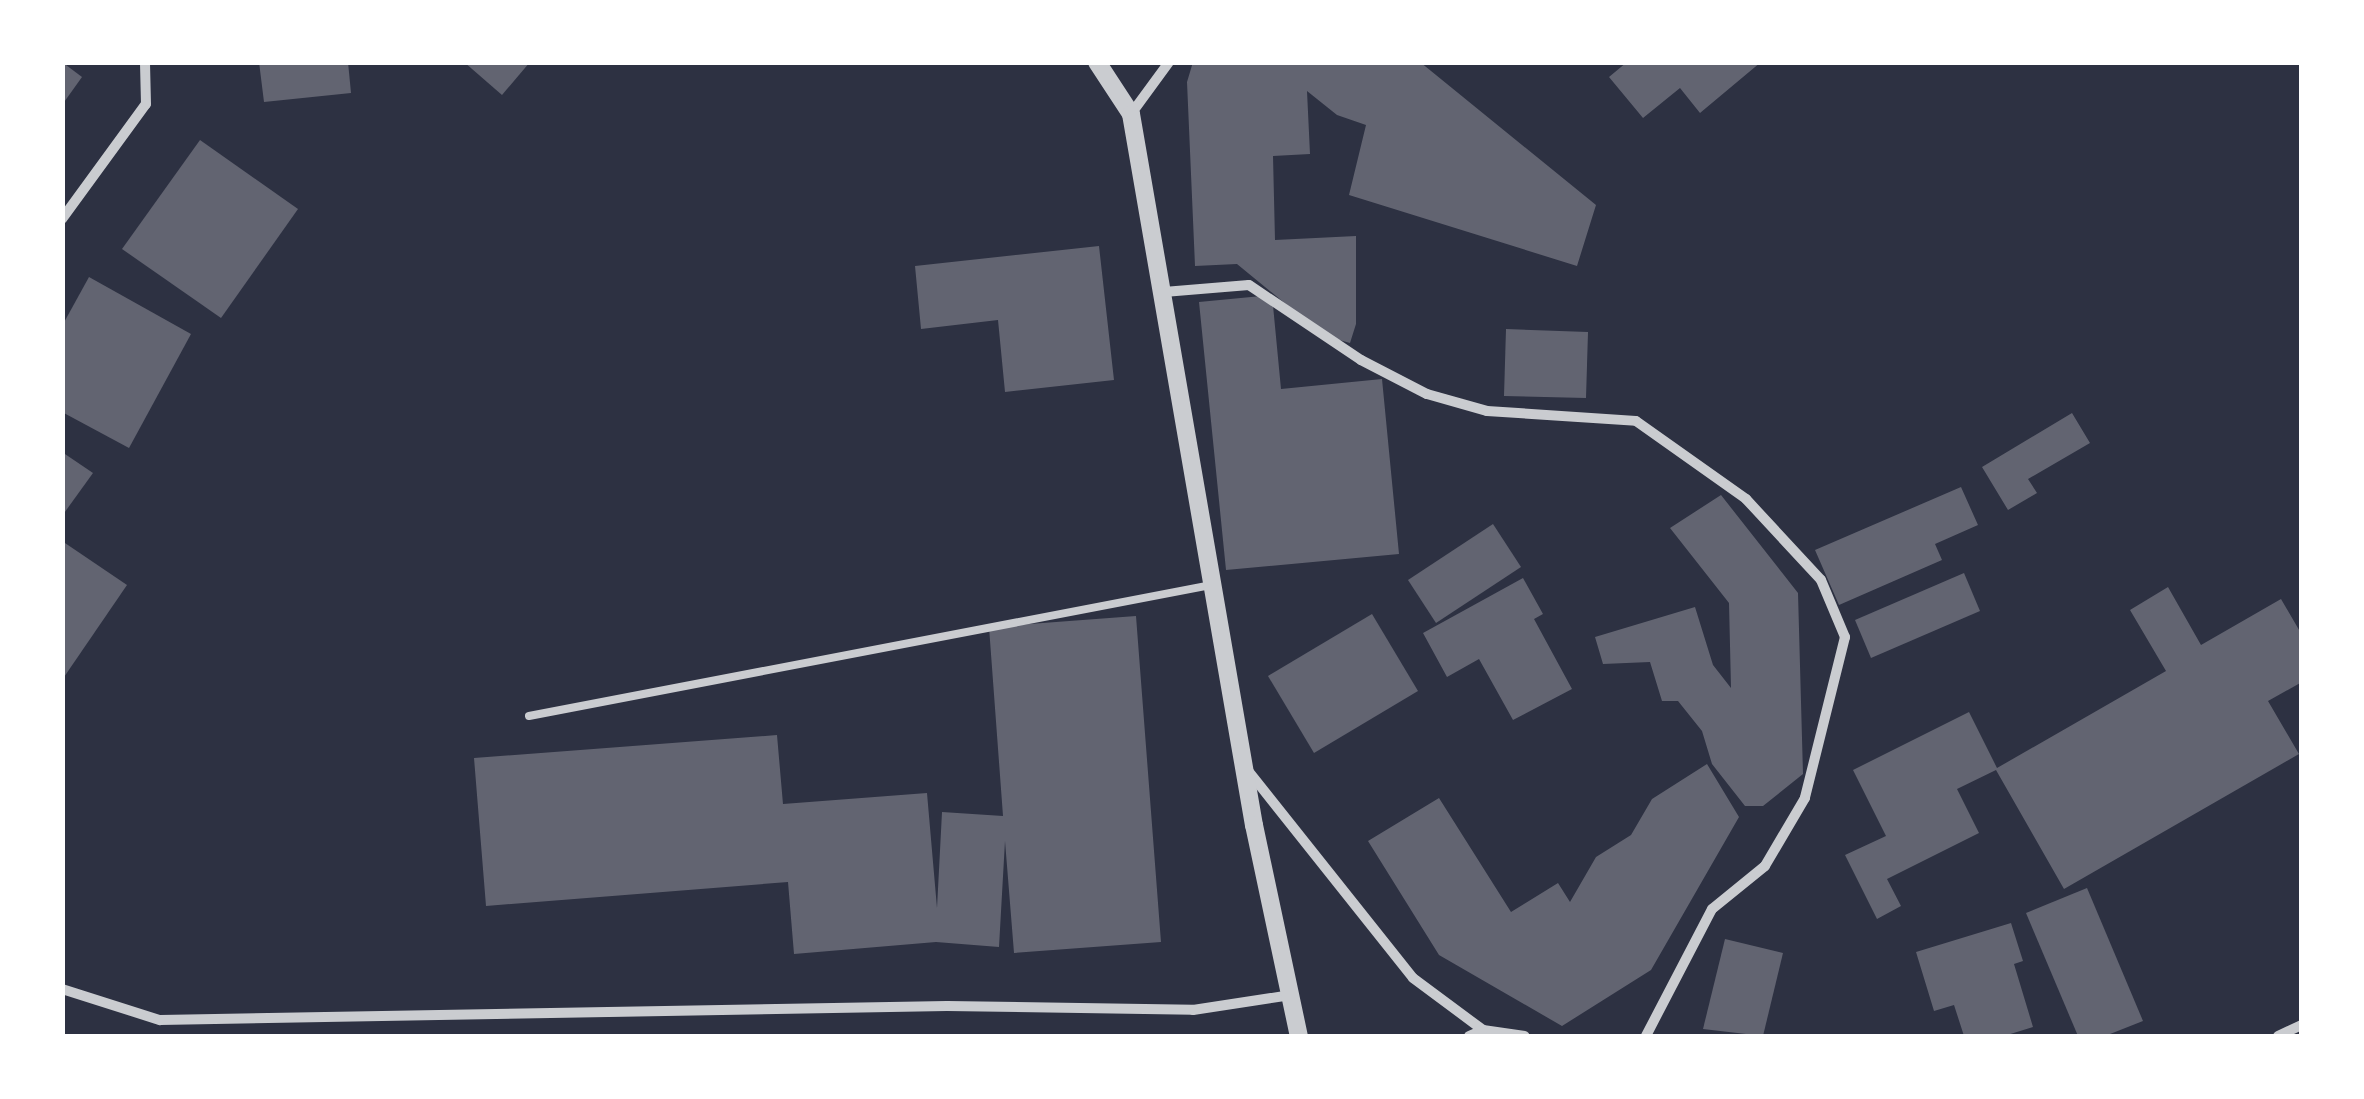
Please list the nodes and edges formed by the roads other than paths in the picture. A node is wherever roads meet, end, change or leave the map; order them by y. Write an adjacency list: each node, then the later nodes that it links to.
1 (144, 62): 5 (street)
2 (1098, 62): 4 (street)
3 (1169, 62): 4 (street)
4 (1131, 114): 6 (street)
5 (62, 219)
6 (1164, 292): 7 (street); 17 (street)
7 (1212, 586): 8 (lane); 9 (street)
8 (529, 716)
9 (1242, 763): 11 (street); 13 (street)
10 (62, 988): 11 (street)
11 (1291, 995): 14 (street)
12 (2302, 1025): 18 (street)
13 (1483, 1030): 15 (street); 16 (street)
14 (1299, 1036)
15 (1469, 1036)
16 (1524, 1036)
17 (1646, 1036)
18 (2278, 1036)

